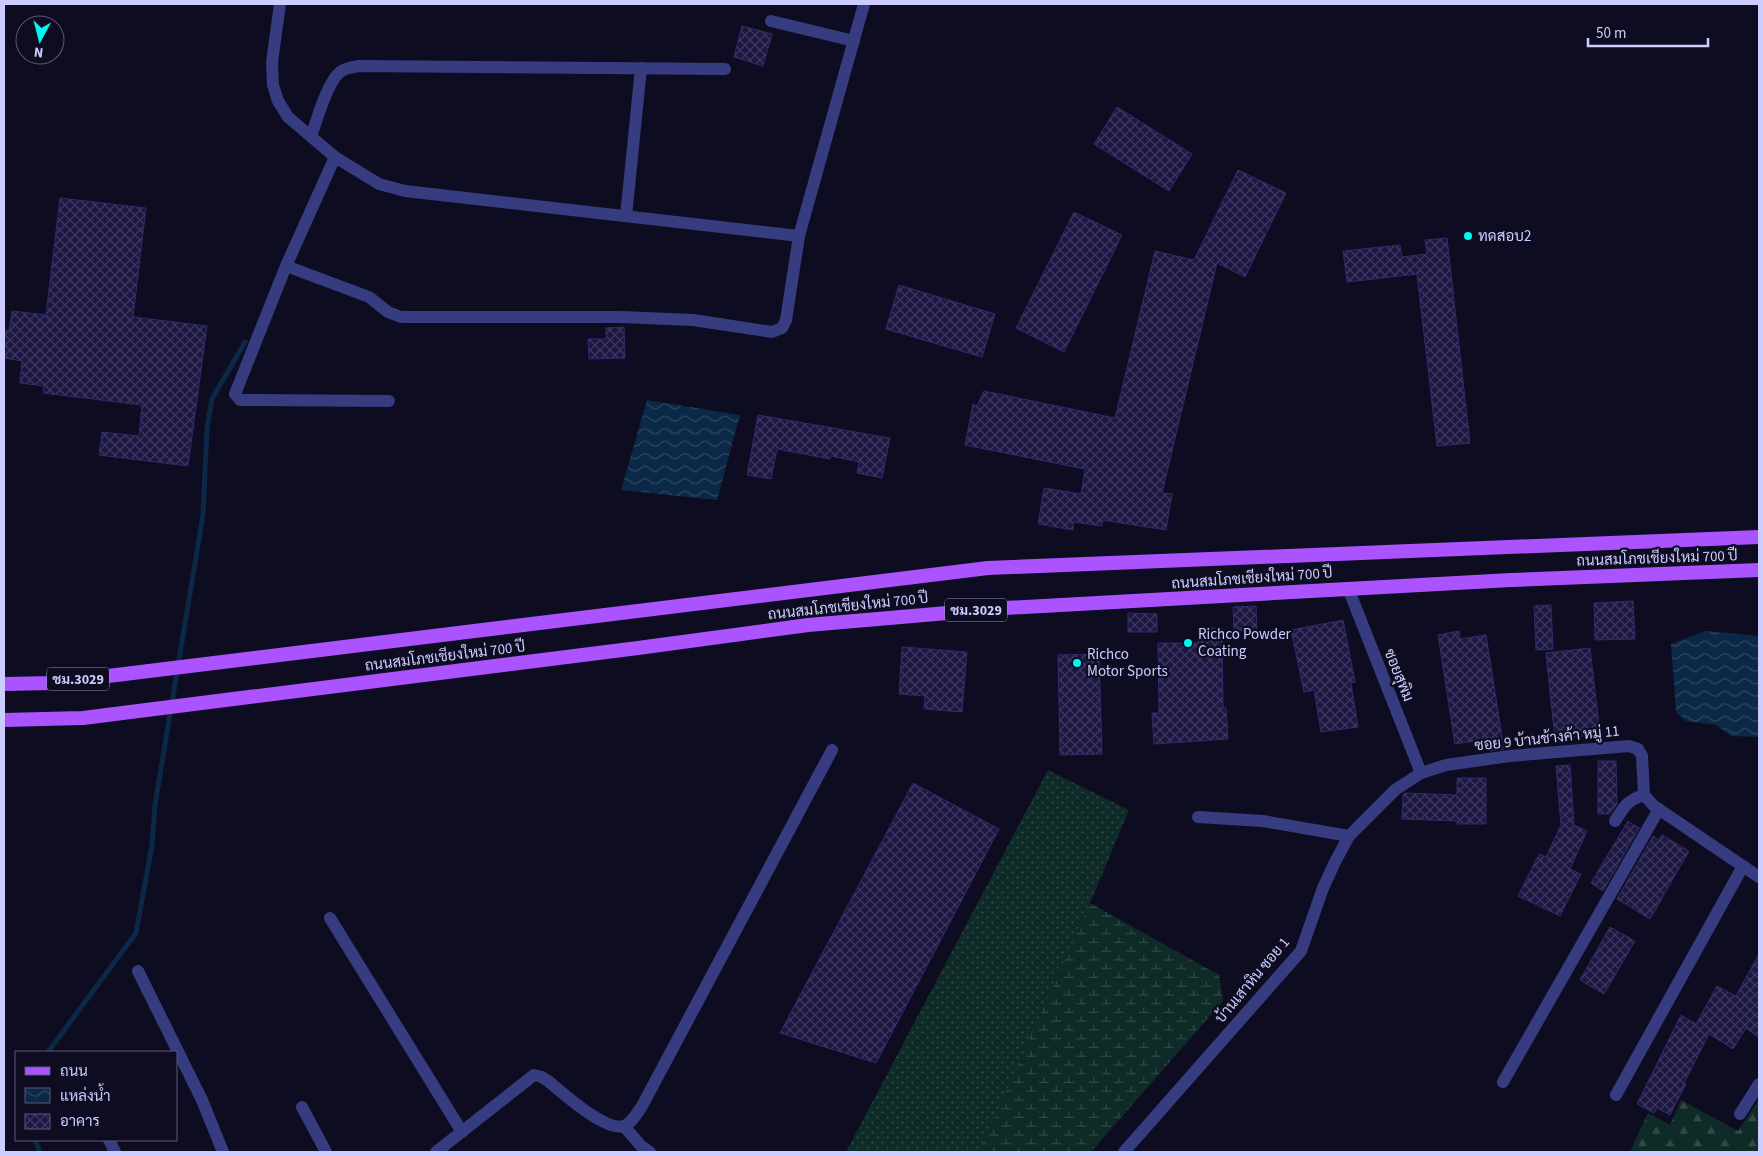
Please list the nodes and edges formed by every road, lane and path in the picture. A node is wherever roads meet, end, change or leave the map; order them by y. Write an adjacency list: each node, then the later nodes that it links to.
1 (280, 4): 7 (street)
2 (864, 4): 4 (street)
3 (771, 21): 4 (street)
4 (854, 41): 10 (street)
5 (641, 68): 6 (street); 7 (street); 9 (street)
6 (725, 69)
7 (311, 136): 8 (street)
8 (335, 157): 9 (street); 11 (street)
9 (626, 216): 10 (street)
10 (799, 236): 11 (street)
11 (286, 266): 12 (street)
12 (389, 401)
13 (1759, 537): 16 (main road, ถนนสมโภชเชียงใหม่ 700 ปี / ชม.3029)
14 (1759, 570): 15 (main road, ถนนสมโภชเชียงใหม่ 700 ปี / ชม.3029)
15 (1348, 588): 17 (main road, ถนนสมโภชเชียงใหม่ 700 ปี / ชม.3029); 19 (street, ซอยสุพิม)
16 (4, 684)
17 (4, 720)
18 (832, 750): 36 (street)
19 (1421, 773): 20 (street, ซอย 9 บ้านช้างค้า หมู่ 11); 24 (street, บ้านเสาหิน ซอย 1)
20 (1644, 795): 21 (street); 23 (street)
21 (1659, 809): 25 (street); 31 (street)
22 (1198, 817): 24 (street)
23 (1615, 821)
24 (1349, 836): 42 (street, บ้านเสาหิน ซอย 1)
25 (1743, 866): 26 (street); 33 (street)
26 (1759, 877)
27 (330, 918): 37 (street)
28 (138, 971): 29 (street)
29 (178, 1051)
30 (178, 1052): 38 (street)
31 (1503, 1082)
32 (1759, 1084): 35 (street)
33 (1616, 1095)
34 (302, 1107): 39 (street)
35 (1740, 1114)
36 (624, 1126): 37 (street); 41 (street)
37 (462, 1132): 40 (street)
38 (224, 1152)
39 (326, 1152)
40 (436, 1152)
41 (650, 1152)
42 (1124, 1152)

